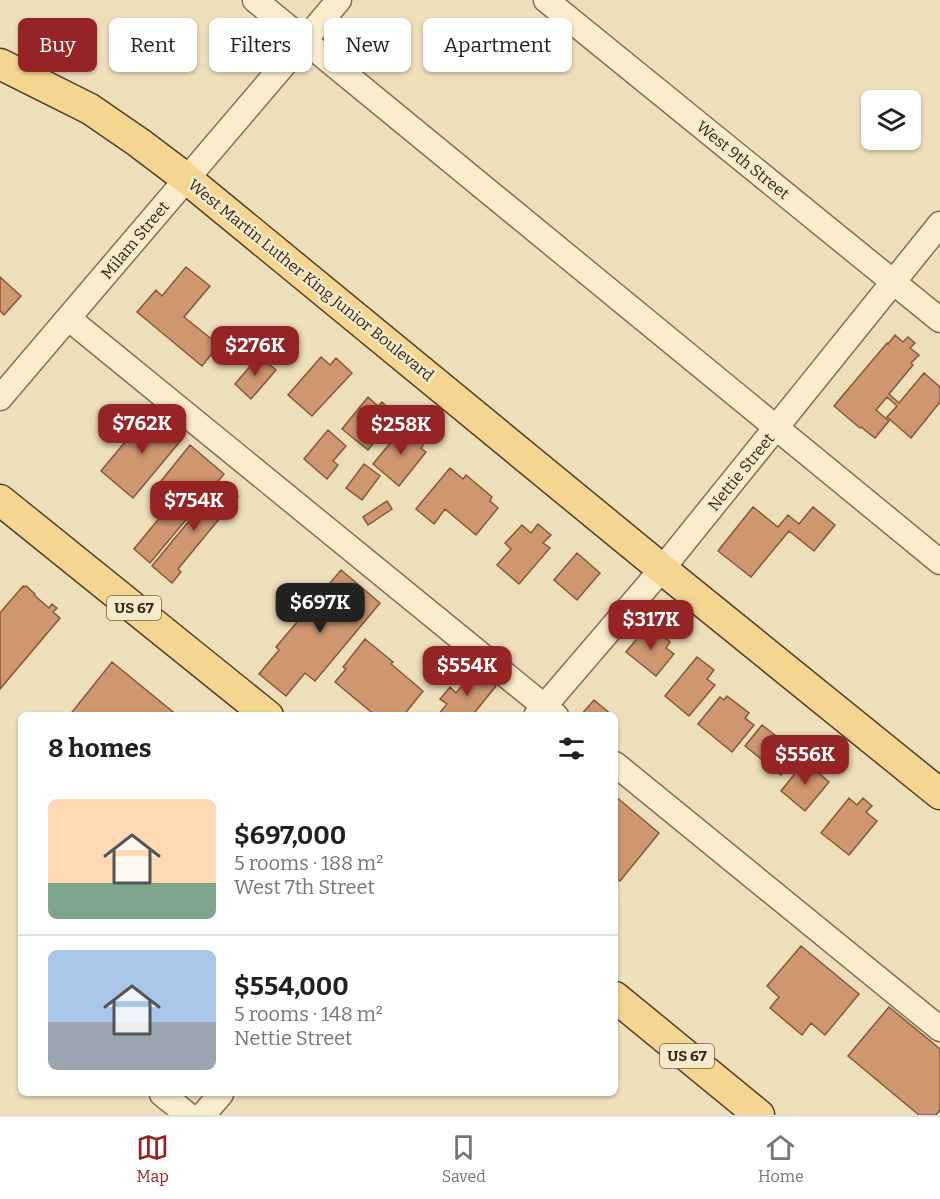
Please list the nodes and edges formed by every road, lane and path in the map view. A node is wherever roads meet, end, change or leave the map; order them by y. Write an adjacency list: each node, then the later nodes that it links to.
1 (255, 0): 4 (street)
2 (339, 0): 5 (street, Milam Street)
3 (546, 0): 11 (street, West 9th Street)
4 (277, 18)
5 (312, 32)
6 (312, 48): 15 (street)
7 (0, 64): 9 (main road, West Martin Luther King Junior Boulevard)
8 (278, 72): 9 (street, Milam Street)
9 (187, 179): 12 (street, Milam Street); 18 (main road, West Martin Luther King Junior Boulevard)
10 (940, 224): 11 (street, Nettie Street)
11 (893, 282): 13 (street, West 9th Street); 15 (street, Nettie Street)
12 (68, 318): 14 (street, Milam Street); 20 (street)
13 (940, 320)
14 (0, 398)
15 (776, 427): 17 (street); 18 (street, Nettie Street)
16 (0, 500): 19 (main road, US 67)
17 (940, 562)
18 (662, 569): 20 (street, Nettie Street); 22 (main road, West Martin Luther King Junior Boulevard)
19 (263, 712)
20 (545, 712)
21 (618, 766): 24 (street)
22 (940, 794)
23 (618, 999): 29 (main road, US 67)
24 (940, 1029)
25 (164, 1096): 27 (street)
26 (219, 1096): 28 (street)
27 (188, 1115)
28 (203, 1115)
29 (759, 1115)

